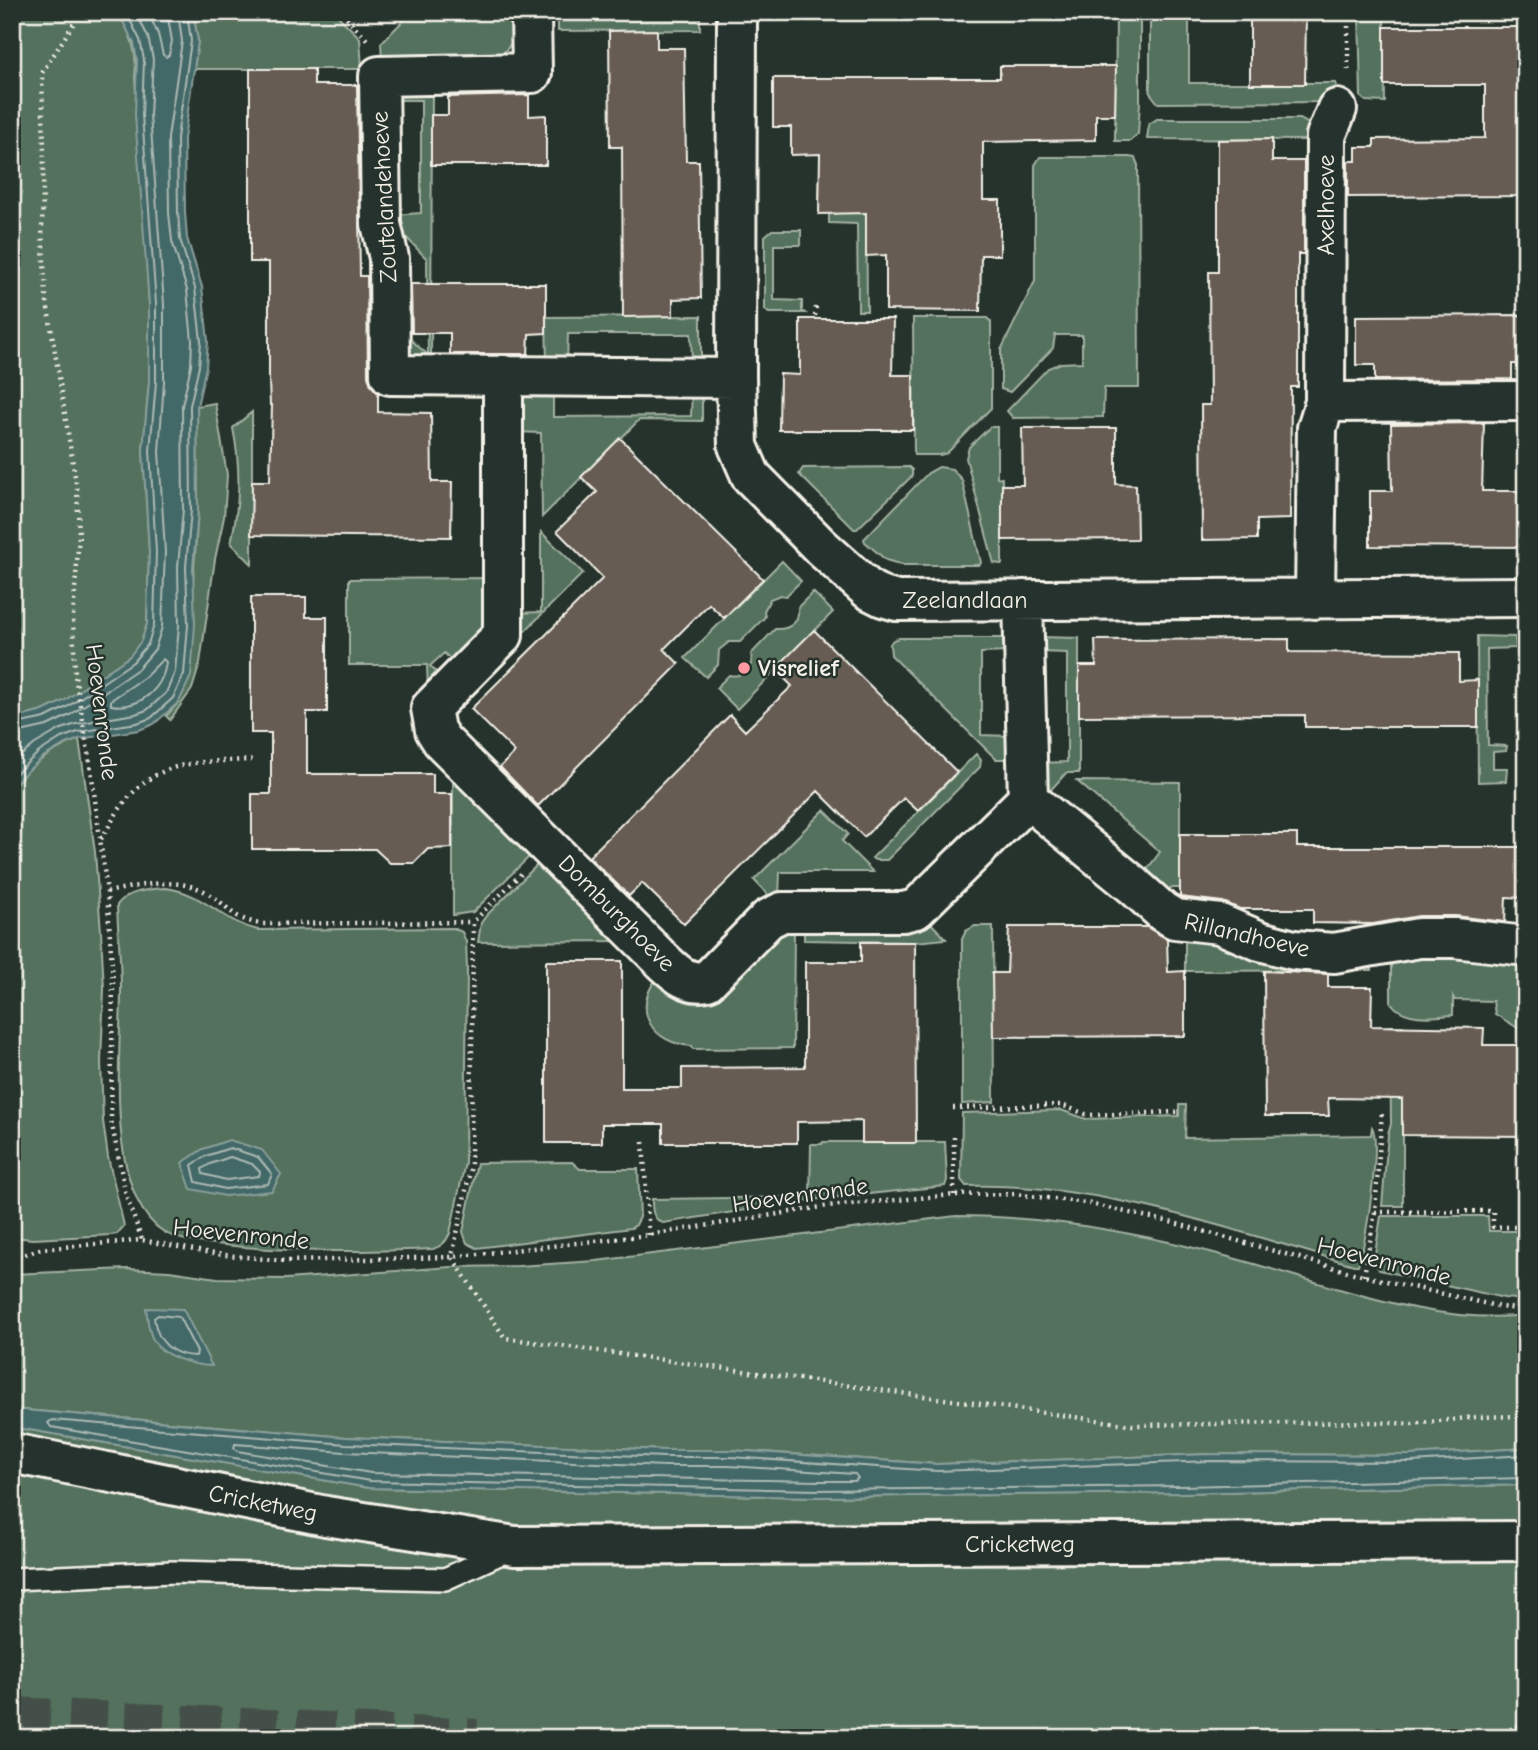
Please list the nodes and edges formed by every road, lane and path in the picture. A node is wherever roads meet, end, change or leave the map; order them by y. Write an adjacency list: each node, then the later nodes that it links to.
1 (81, 12): 17 (path, Hoevenronde)
2 (531, 12): 8 (street, Zoutelandehoeve)
3 (737, 12): 9 (street, Zeelandlaan)
4 (1348, 12): 5 (path)
5 (1337, 109): 11 (street, Axelhoeve)
6 (816, 307): 7 (path)
7 (815, 316)
8 (503, 375): 9 (street, Zoutelandehoeve); 18 (street, Domburghoeve)
9 (736, 378): 14 (street, Zeelandlaan)
10 (1526, 401): 11 (street)
11 (1325, 402): 13 (street, Axelhoeve)
12 (1526, 597): 13 (street, Zeelandlaan)
13 (1315, 599): 14 (street, Zeelandlaan)
14 (1023, 600): 16 (street)
15 (252, 760): 17 (path)
16 (1028, 799): 18 (street, Domburghoeve); 21 (street, Rillandhoeve)
17 (101, 839): 19 (path, Hoevenronde)
18 (549, 845): 20 (path)
19 (107, 892): 20 (path); 31 (path, Hoevenronde)
20 (474, 922): 32 (path)
21 (1526, 946)
22 (953, 1108): 24 (path)
23 (1382, 1111): 28 (path)
24 (1177, 1112)
25 (954, 1136): 27 (path)
26 (643, 1142): 30 (path)
27 (954, 1195): 30 (path, Hoevenronde); 34 (path, Hoevenronde)
28 (1375, 1212): 29 (path); 34 (path)
29 (1526, 1227)
30 (649, 1235): 32 (path, Hoevenronde)
31 (142, 1240): 32 (path, Hoevenronde); 33 (path)
32 (452, 1257): 36 (path)
33 (12, 1259)
34 (1364, 1276): 35 (path, Hoevenronde)
35 (1526, 1310)
36 (1526, 1416)
37 (12, 1453): 39 (street, Cricketweg)
38 (1526, 1541): 39 (street, Cricketweg)
39 (515, 1546): 40 (lane, Cricketweg)
40 (12, 1579)
41 (1526, 1723): 42 (path)
42 (1491, 1738)

